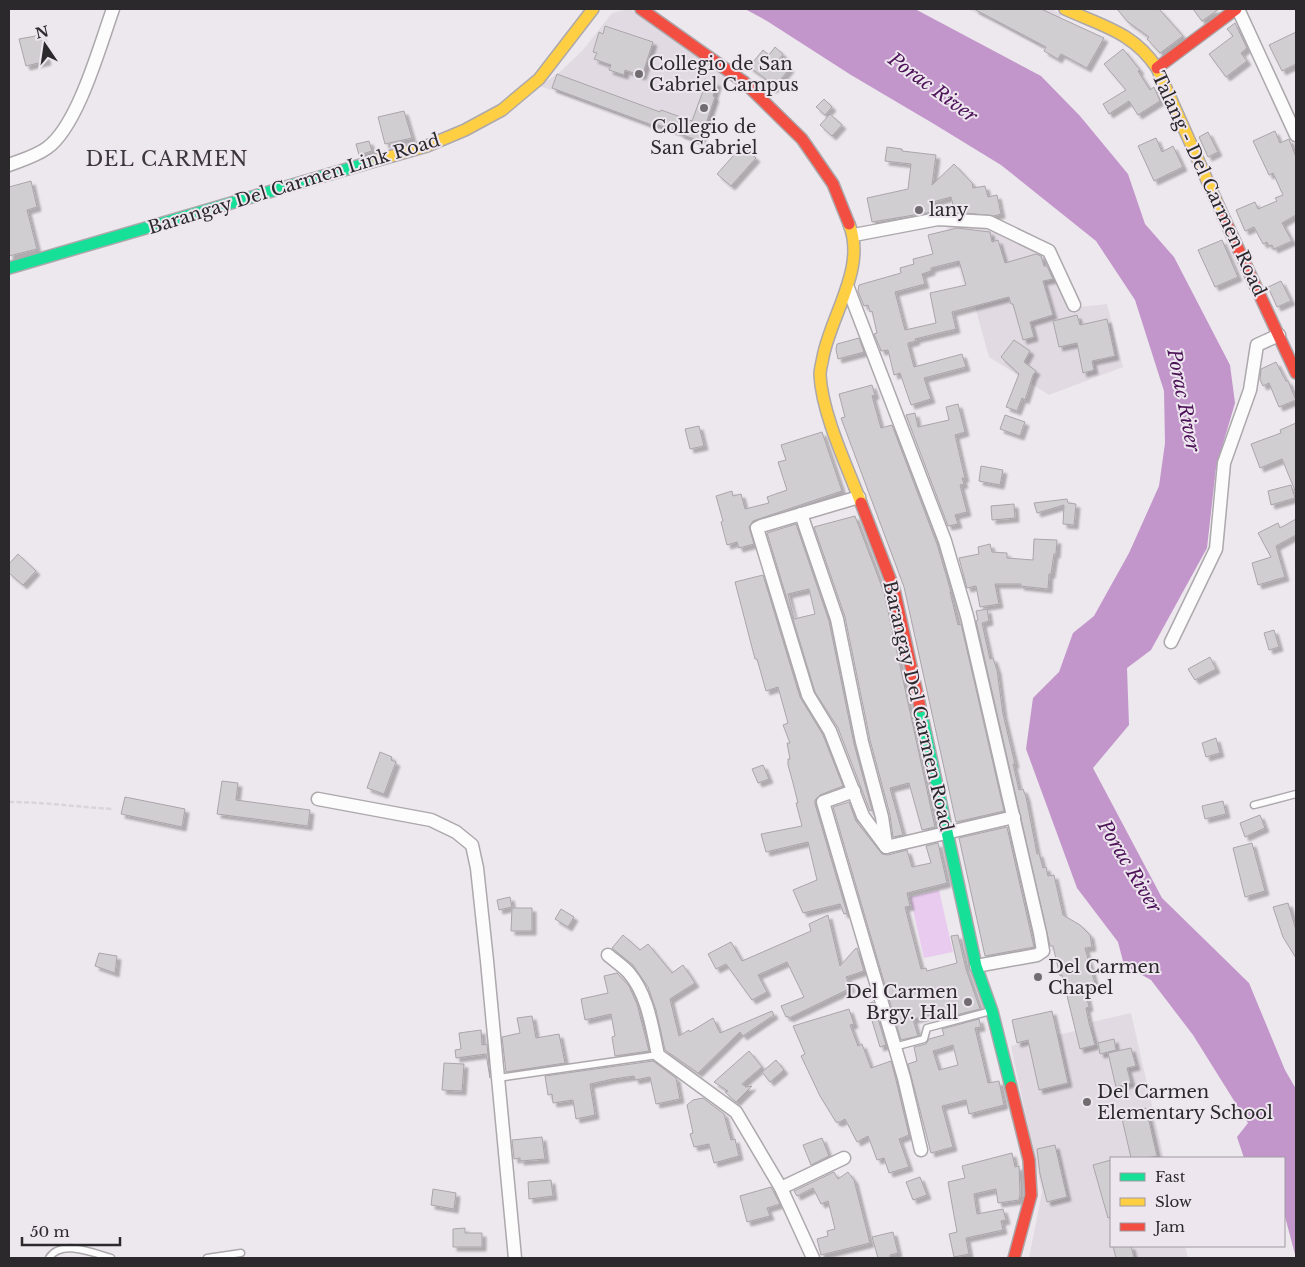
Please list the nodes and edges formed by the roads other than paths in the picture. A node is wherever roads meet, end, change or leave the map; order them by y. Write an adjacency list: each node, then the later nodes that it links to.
1 (113, 9): 8 (street)
2 (593, 9): 10 (street, Barangay Del Carmen Link Road)
3 (641, 9): 9 (street, Barangay Del Carmen Road)
4 (1065, 9): 6 (street, Talang - Del Carmen Road)
5 (1237, 9): 6 (street); 7 (street)
6 (1157, 68): 13 (street, Talang - Del Carmen Road)
7 (1296, 135)
8 (9, 165)
9 (854, 235): 11 (street, Barangay Del Carmen Road); 12 (street)
10 (9, 268)
11 (848, 288): 15 (street, Barangay Del Carmen Road); 22 (street)
12 (1074, 305)
13 (1279, 335): 14 (street, Talang - Del Carmen Road); 17 (street)
14 (1296, 373)
15 (859, 496): 16 (street); 23 (street, Barangay Del Carmen Road)
16 (801, 514): 18 (street); 24 (street)
17 (1171, 642)
18 (854, 791): 24 (street); 28 (street)
19 (1296, 794): 21 (lane)
20 (318, 799): 30 (street)
21 (1254, 805)
22 (1014, 817): 23 (street); 26 (street)
23 (947, 834): 24 (street); 26 (street, Barangay Del Carmen Road)
24 (886, 847)
25 (608, 956): 29 (street)
26 (976, 966): 27 (street, Barangay Del Carmen Road)
27 (992, 1011): 28 (lane); 40 (street, Barangay Del Carmen Road)
28 (894, 1047): 31 (street)
29 (658, 1055): 30 (lane); 33 (street)
30 (498, 1078): 38 (street)
31 (920, 1150)
32 (844, 1158): 33 (street)
33 (781, 1188): 39 (street)
34 (241, 1253): 37 (lane)
35 (49, 1258): 36 (lane)
36 (111, 1258)
37 (207, 1258)
38 (515, 1258)
39 (813, 1258)
40 (1014, 1258)

